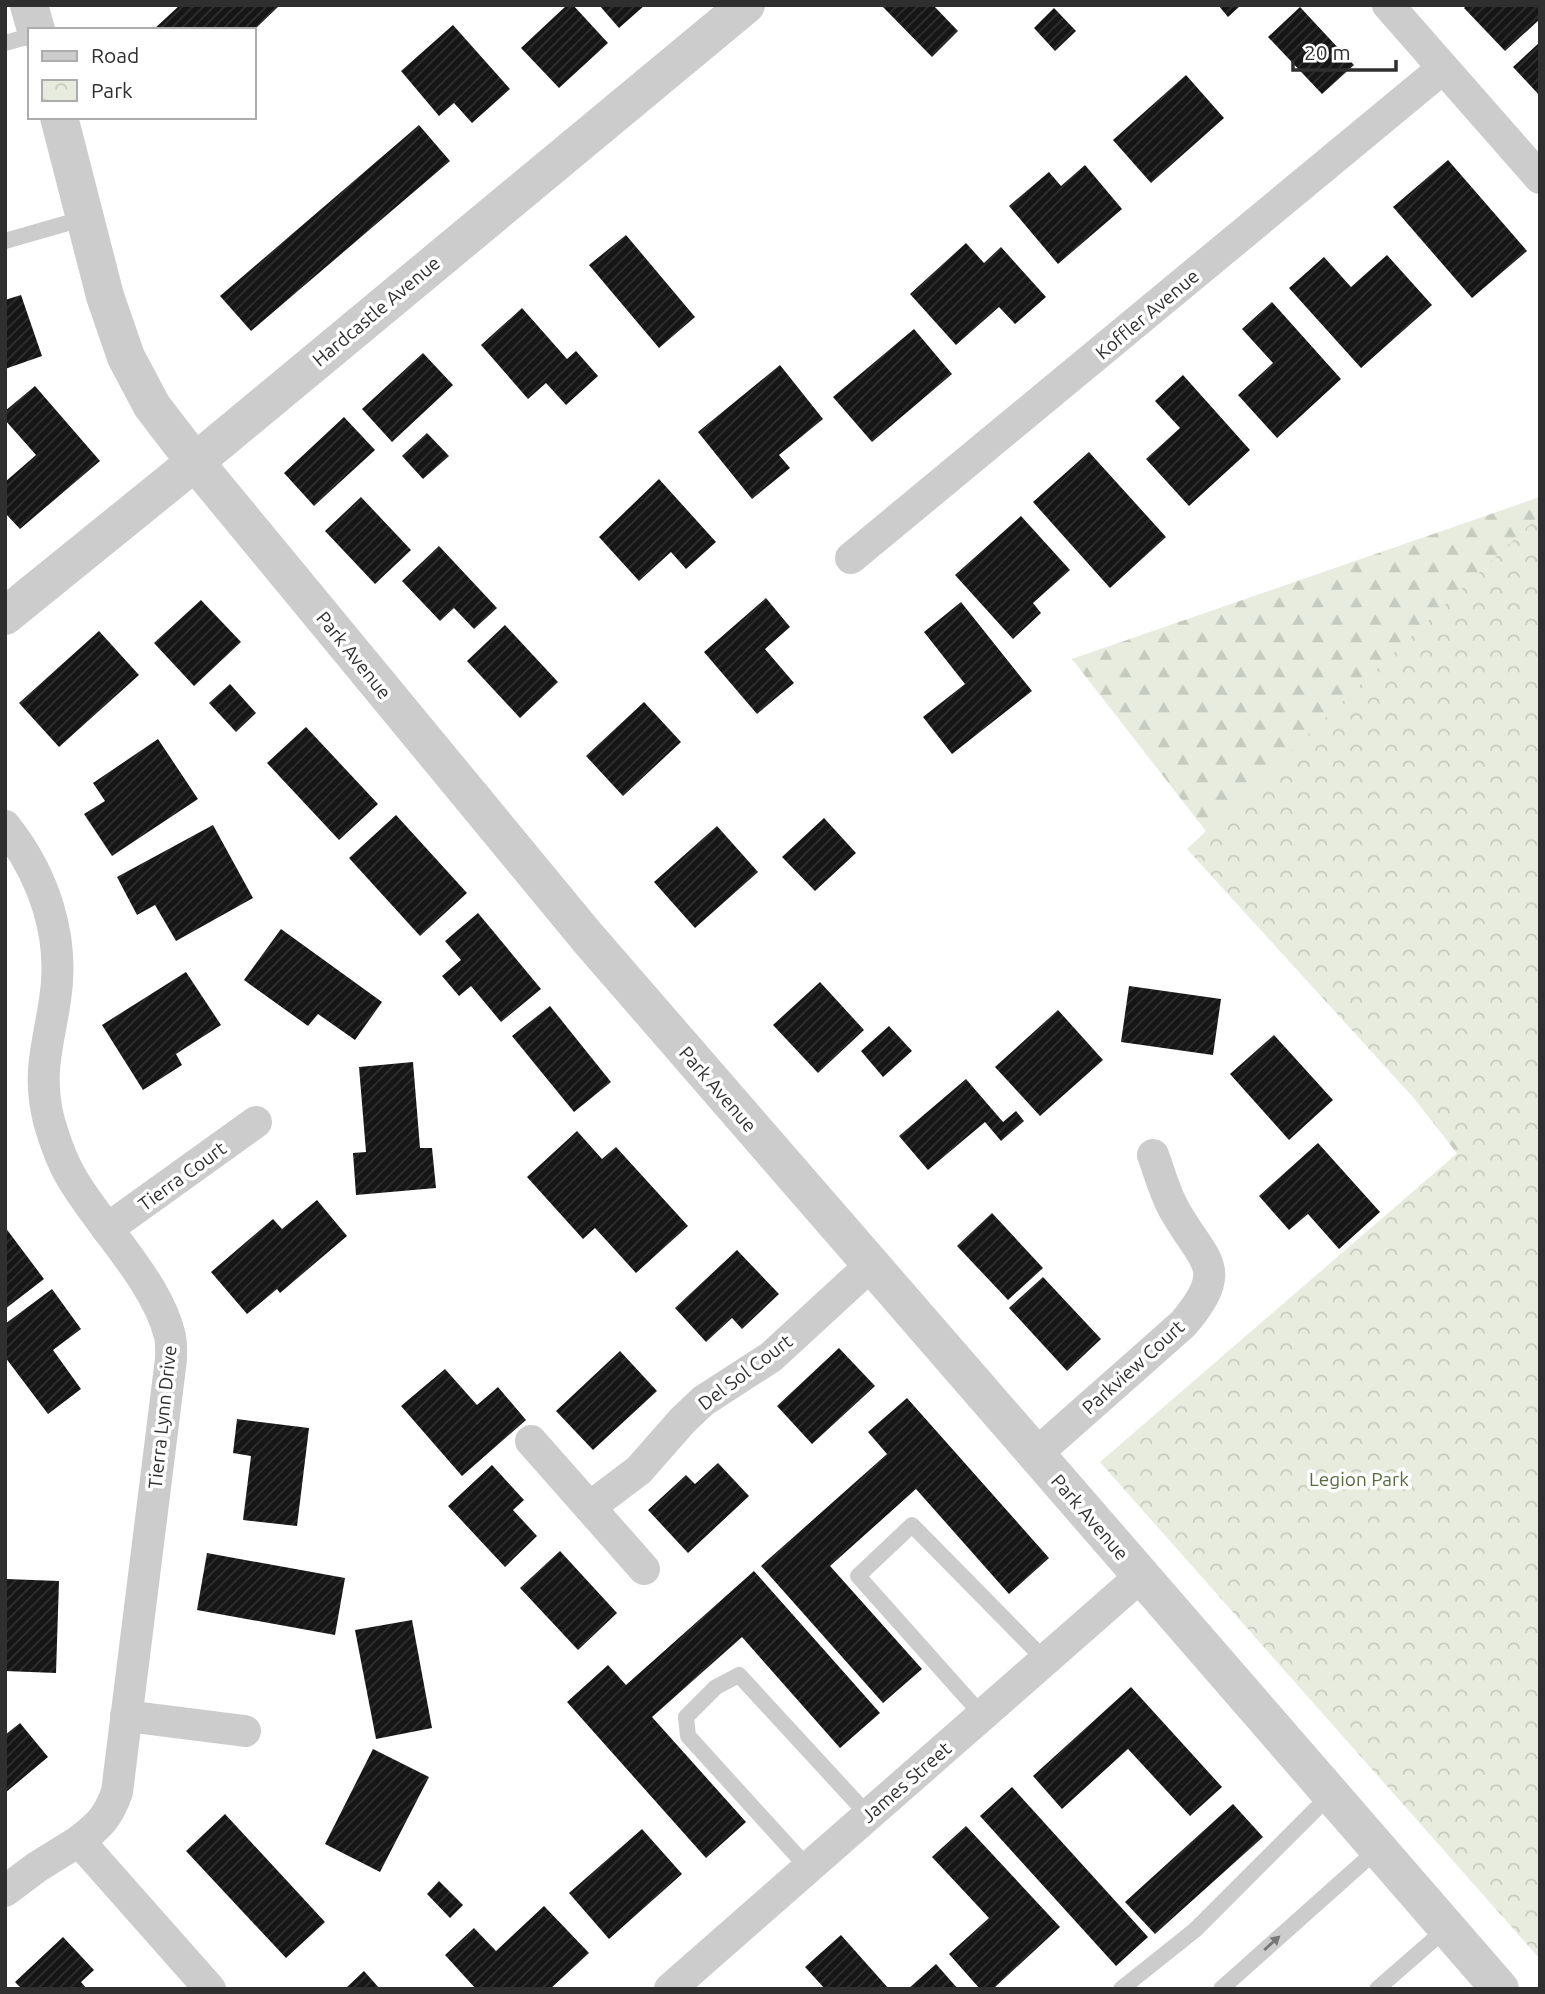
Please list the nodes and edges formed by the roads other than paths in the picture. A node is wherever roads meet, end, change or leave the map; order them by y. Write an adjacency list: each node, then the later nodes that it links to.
1 (29, 5): 4 (street)
2 (746, 5): 12 (street, Hardcastle Avenue)
3 (1388, 5): 7 (street)
4 (35, 28)
5 (28, 37): 6 (lane)
6 (5, 43)
7 (1443, 69): 9 (street); 13 (street, Koffler Avenue)
8 (60, 119): 10 (street, Park Avenue)
9 (1540, 178)
10 (85, 218): 11 (lane); 12 (street, Park Avenue)
11 (5, 242)
12 (195, 462): 14 (street, Hardcastle Avenue); 19 (street, Park Avenue)
13 (851, 558)
14 (5, 616)
15 (5, 826): 18 (street, Tierra Lynn Drive)
16 (256, 1122): 18 (street, Tierra Court)
17 (1153, 1155): 21 (street, Parkview Court)
18 (107, 1229): 27 (street, Tierra Lynn Drive)
19 (871, 1265): 21 (street, Park Avenue); 22 (street, Del Sol Court)
20 (531, 1441): 22 (street)
21 (1035, 1454): 24 (street, Park Avenue)
22 (590, 1507): 23 (street)
23 (644, 1569)
24 (1141, 1576): 25 (street, James Street); 29 (street, Park Avenue)
25 (1045, 1660): 26 (street, James Street); 26 (lane)
26 (982, 1715): 30 (street, James Street)
27 (126, 1716): 28 (street); 31 (street, Tierra Lynn Drive)
28 (245, 1731)
29 (1331, 1794): 32 (street, Park Avenue); 38 (lane)
30 (868, 1815): 33 (street, James Street); 33 (lane)
31 (79, 1841): 34 (street, Tierra Lynn Drive); 36 (street)
32 (1378, 1849): 35 (street, Park Avenue); 39 (lane, one-way to 32)
33 (808, 1868): 37 (street, James Street)
34 (5, 1891)
35 (1447, 1928): 40 (lane); 41 (street, Park Avenue)
36 (210, 1989)
37 (670, 1989)
38 (1121, 1989)
39 (1221, 1989)
40 (1377, 1989)
41 (1500, 1989)

